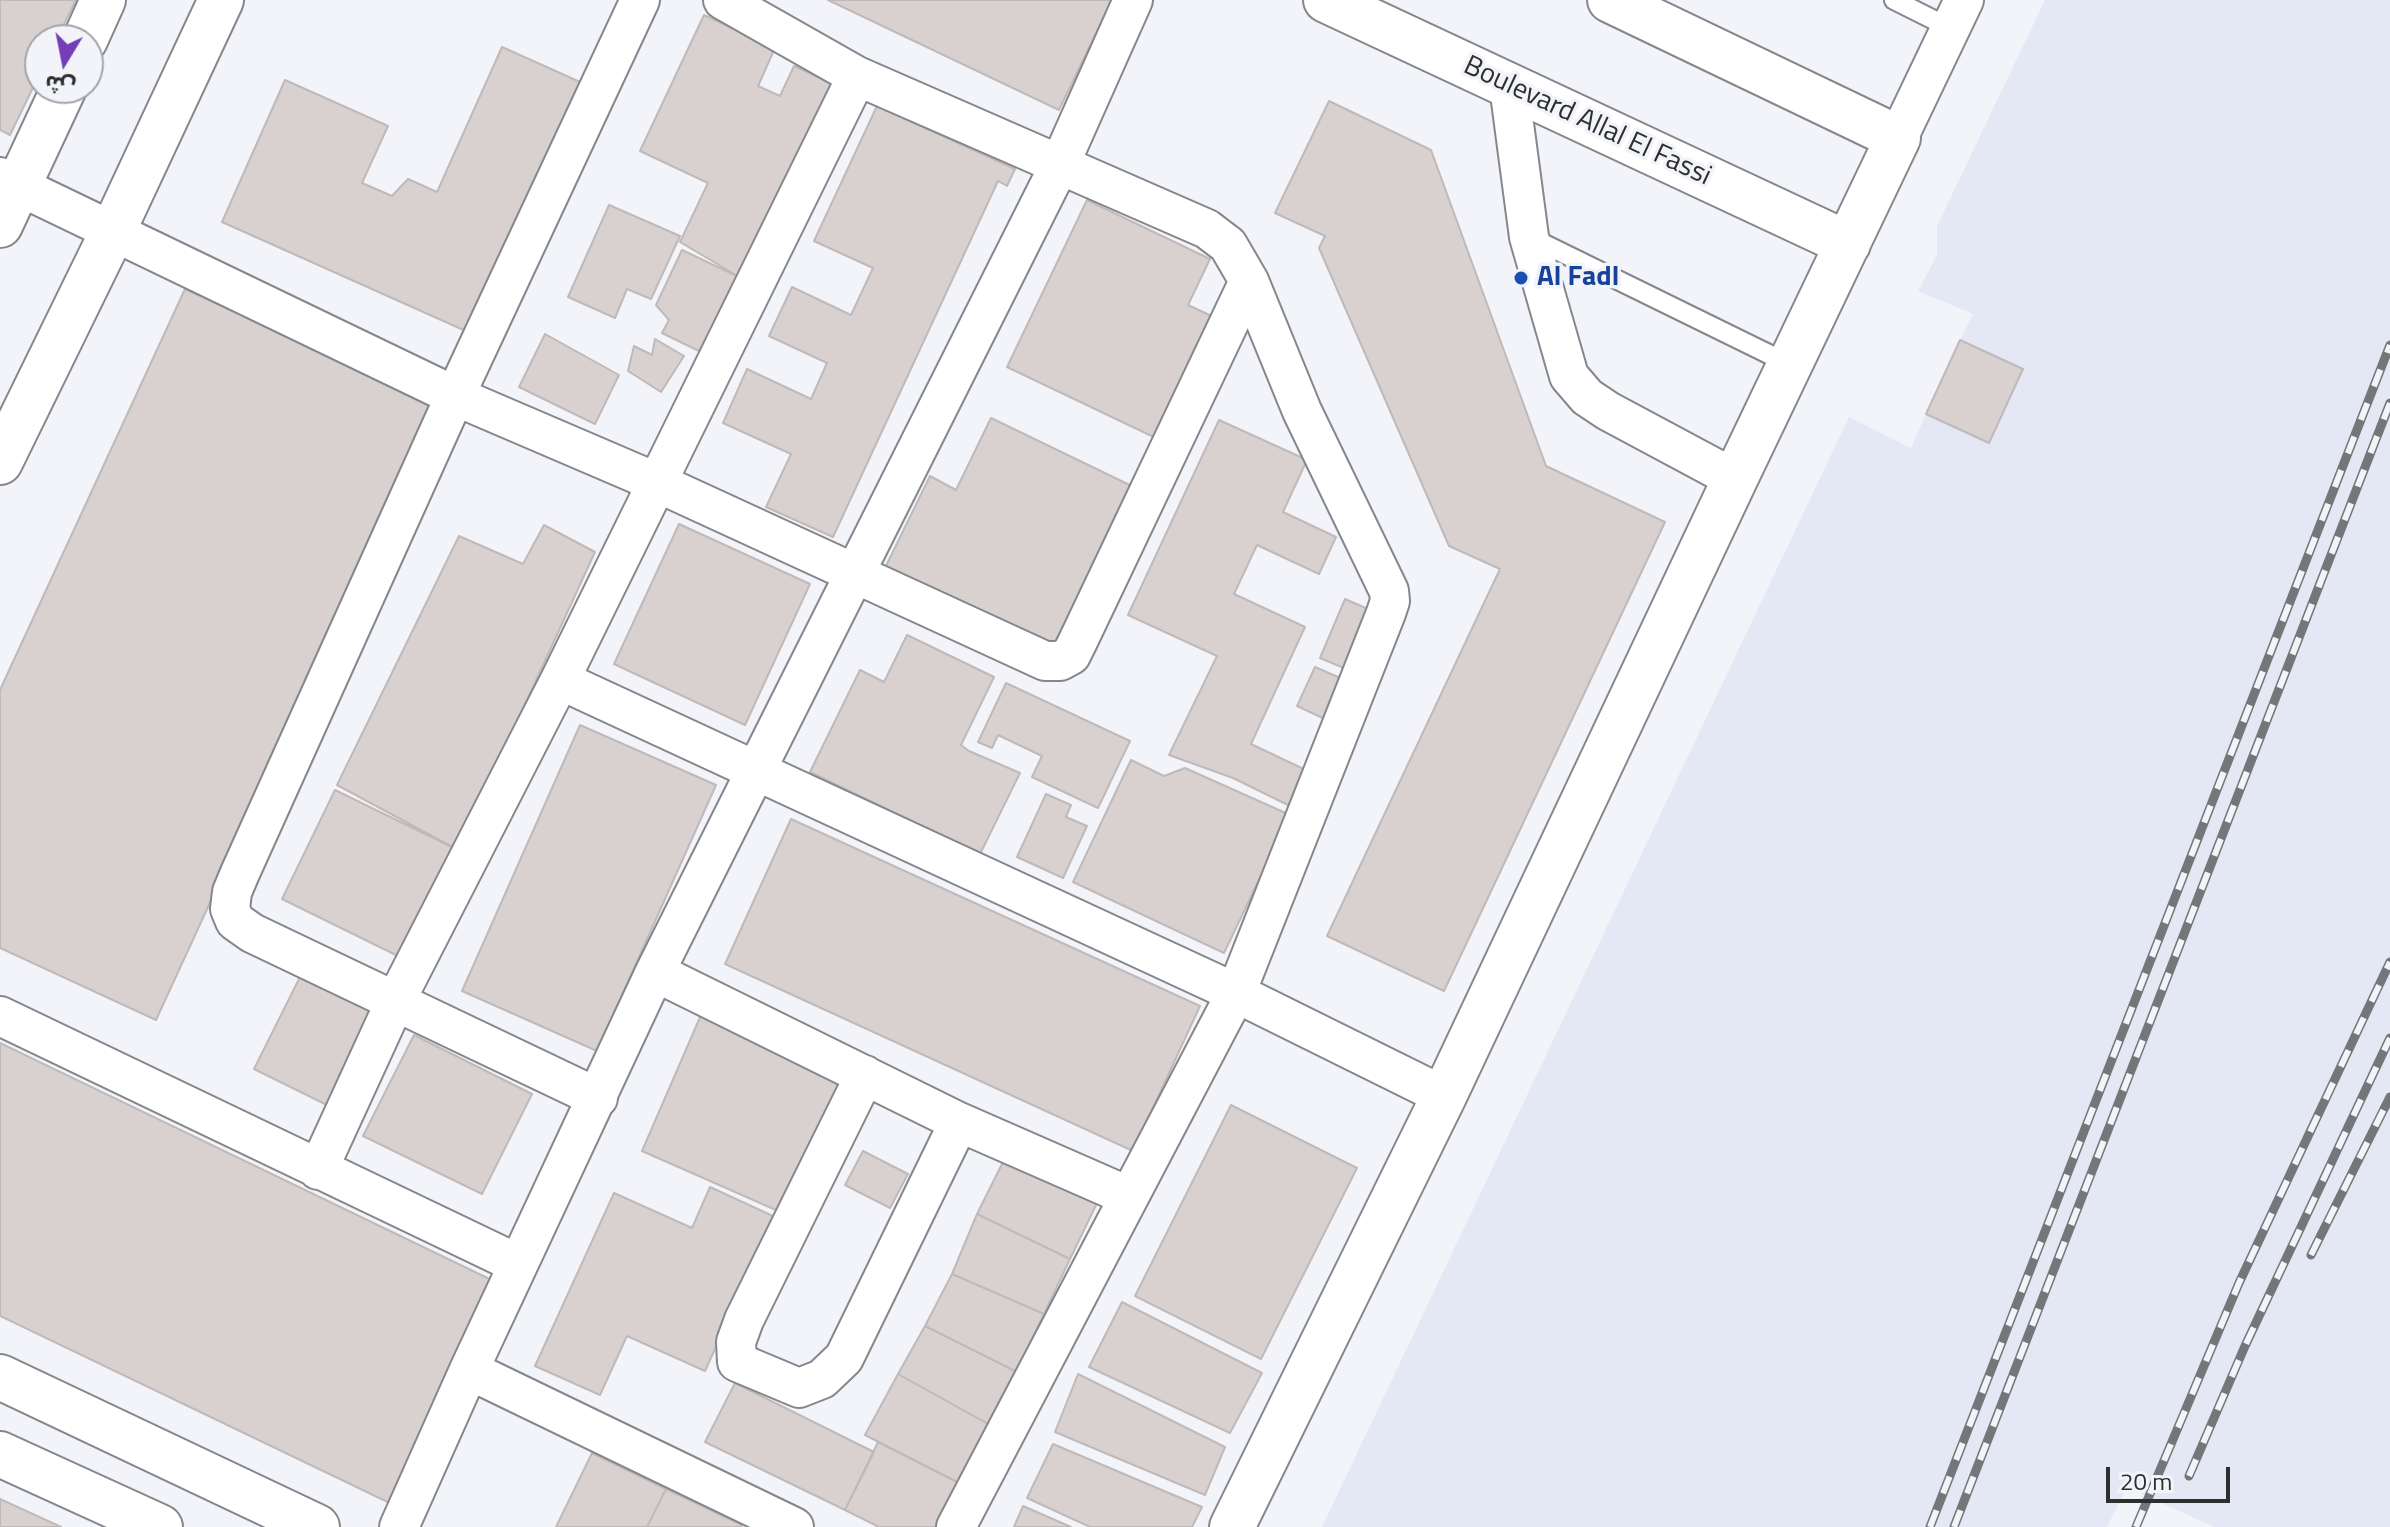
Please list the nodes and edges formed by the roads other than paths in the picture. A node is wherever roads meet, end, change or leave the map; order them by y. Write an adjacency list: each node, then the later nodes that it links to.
1 (103, 0): 10 (street)
2 (221, 0): 18 (street)
3 (640, 0): 23 (street)
4 (723, 0): 11 (street)
5 (1133, 0): 15 (street)
6 (1326, 0): 12 (street, Boulevard Allal El Fassi)
7 (1610, 0): 14 (street)
8 (1894, 0): 9 (lane)
9 (1957, 14): 14 (street)
10 (92, 24)
11 (857, 76): 15 (street); 26 (street)
12 (1509, 86): 19 (street); 20 (street, Boulevard Allal El Fassi)
13 (55, 104): 16 (street)
14 (1898, 138): 20 (street)
15 (1060, 164): 21 (street); 27 (street)
16 (10, 182): 17 (street); 18 (street)
17 (0, 225)
18 (113, 231): 23 (street); 24 (street)
19 (1529, 237): 22 (lane); 25 (street)
20 (1848, 244): 22 (street)
21 (1249, 281): 27 (street); 31 (street)
22 (1791, 365): 25 (street)
23 (455, 396): 26 (street); 32 (street)
24 (0, 462)
25 (1735, 479): 35 (street)
26 (658, 483): 27 (street); 28 (street)
27 (854, 573): 29 (street)
28 (560, 680): 29 (street); 32 (street)
29 (756, 769): 30 (street); 31 (street)
30 (655, 972): 34 (street); 36 (street)
31 (1236, 993): 35 (street); 39 (street)
32 (395, 1002): 36 (street); 38 (street)
33 (0, 1016): 38 (street)
34 (865, 1075): 37 (street); 37 (street)
35 (1444, 1096): 49 (street)
36 (598, 1098): 40 (street)
37 (959, 1122): 39 (street)
38 (318, 1170): 40 (street)
39 (1128, 1196): 48 (street)
40 (518, 1264): 41 (street)
41 (469, 1370): 46 (street); 47 (street)
42 (0, 1377): 45 (street)
43 (0, 1454): 44 (street)
44 (160, 1527)
45 (317, 1527)
46 (399, 1527)
47 (794, 1527)
48 (956, 1527)
49 (1232, 1527)

